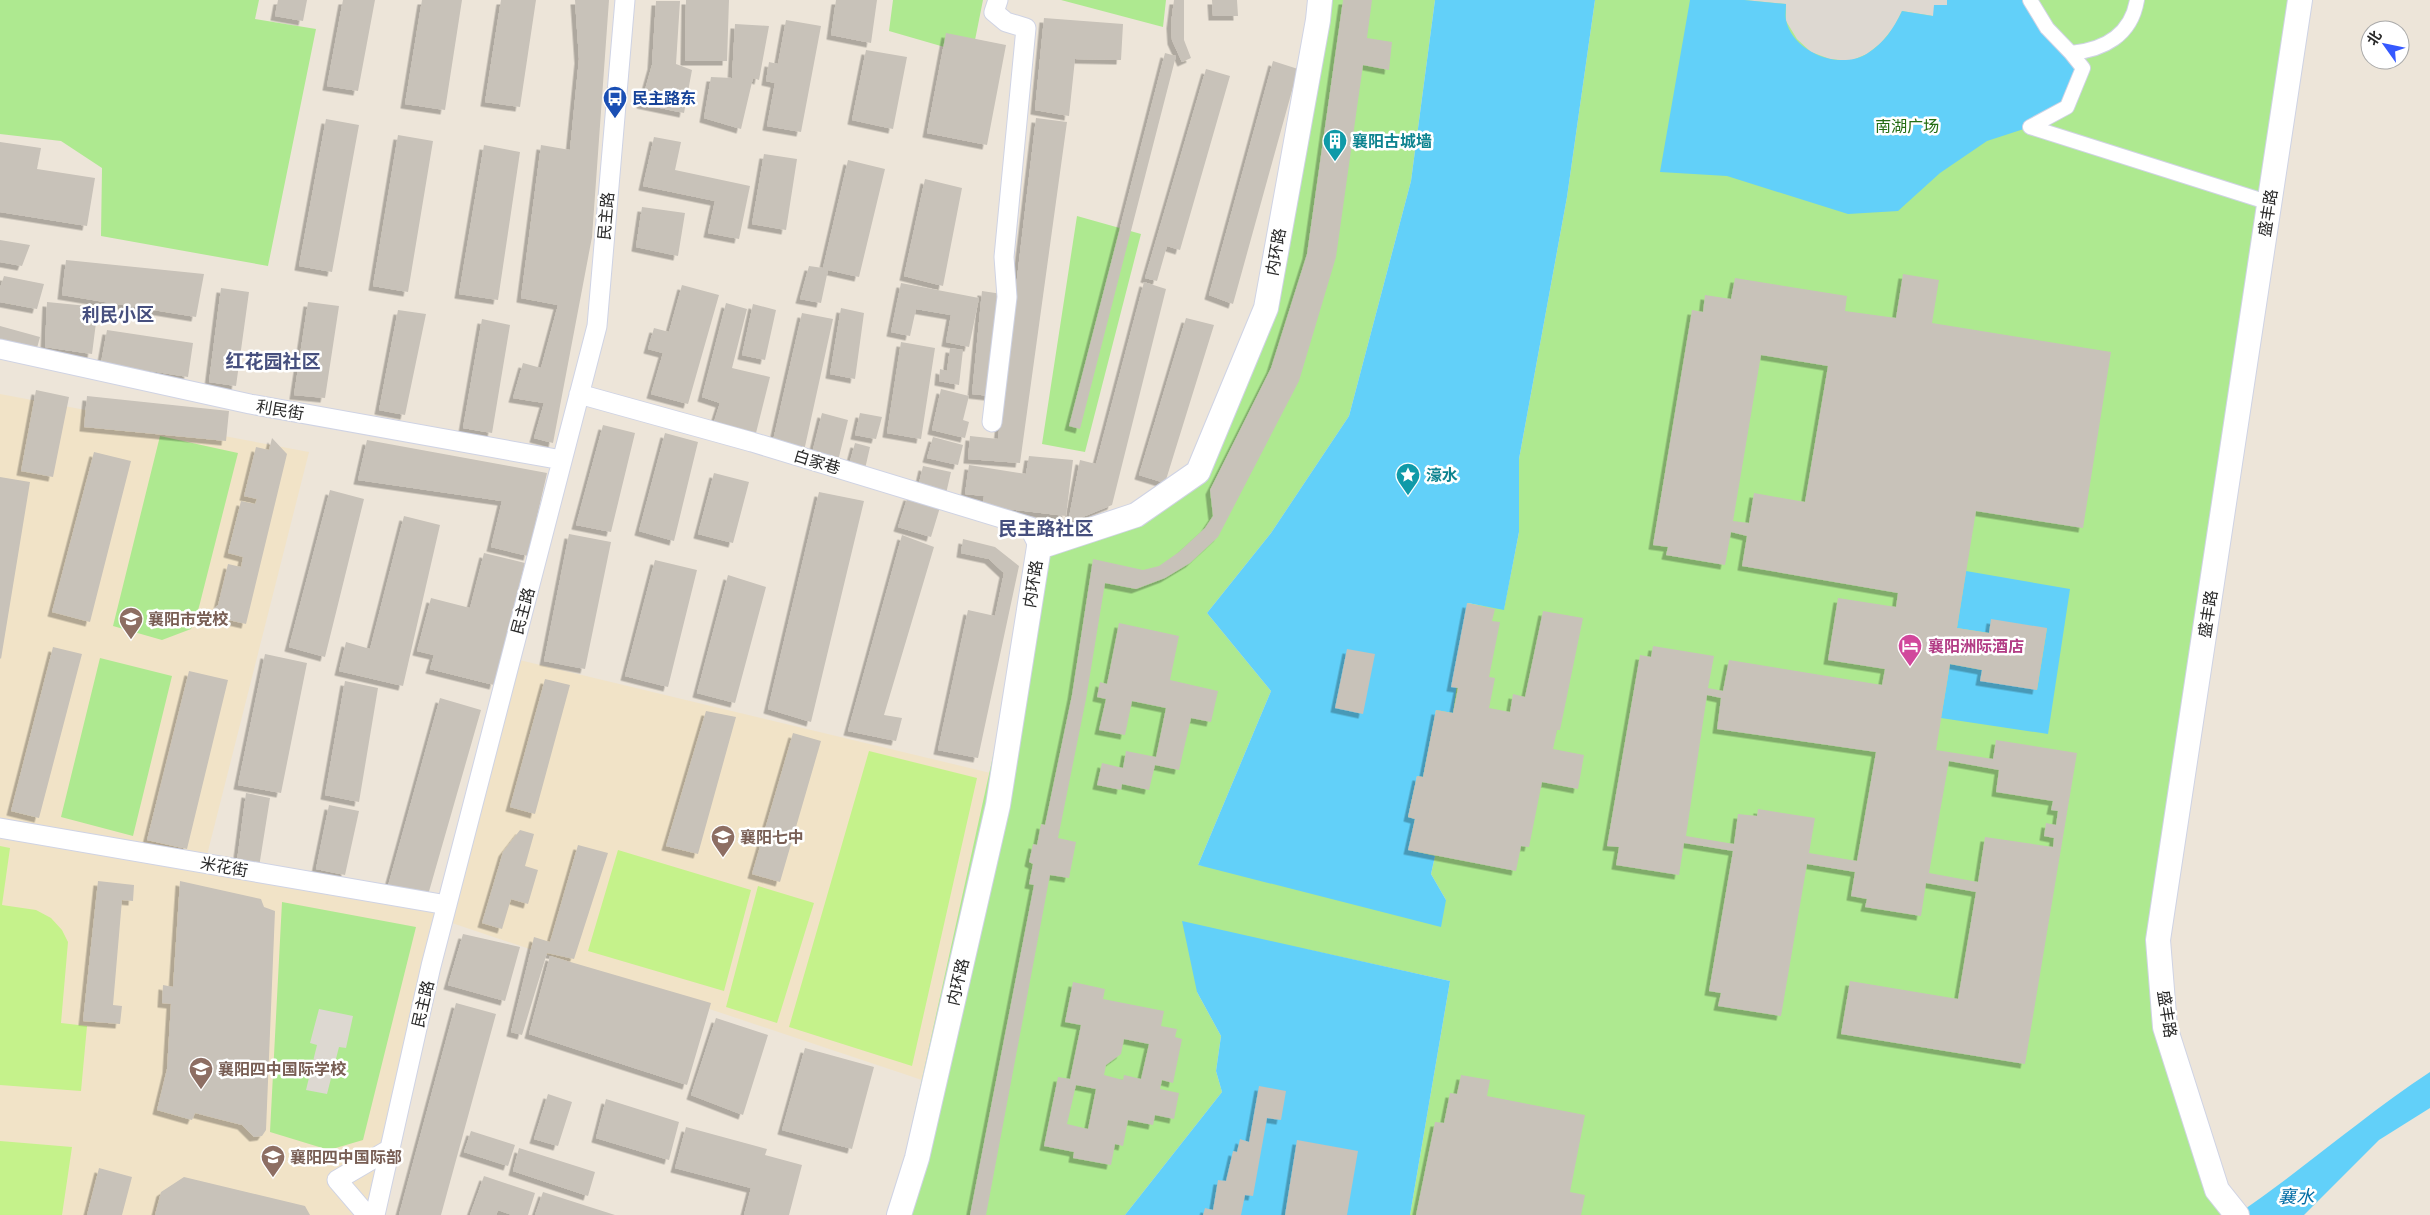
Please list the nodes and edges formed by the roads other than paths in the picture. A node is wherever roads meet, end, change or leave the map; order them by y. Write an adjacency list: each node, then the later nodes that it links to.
1 (625, 0): 10 (street, 民主路)
2 (998, 0): 11 (street)
3 (1320, 0): 13 (street, 内环路)
4 (2030, 0): 7 (street)
5 (2137, 0): 7 (street)
6 (2300, 0): 8 (street, 盛丰路)
7 (2071, 53): 8 (street)
8 (2270, 203): 20 (street, 盛丰路)
9 (0, 349): 12 (street, 利民街)
10 (579, 394): 12 (street, 民主路); 13 (street, 白家巷)
11 (992, 422)
12 (562, 460): 15 (street, 民主路)
13 (1039, 547): 19 (street, 内环路)
14 (0, 828): 15 (street, 米花街)
15 (447, 905): 16 (street, 民主路)
16 (390, 1149): 17 (street); 18 (street, 民主路)
17 (367, 1215)
18 (374, 1215)
19 (899, 1215)
20 (2238, 1215)

